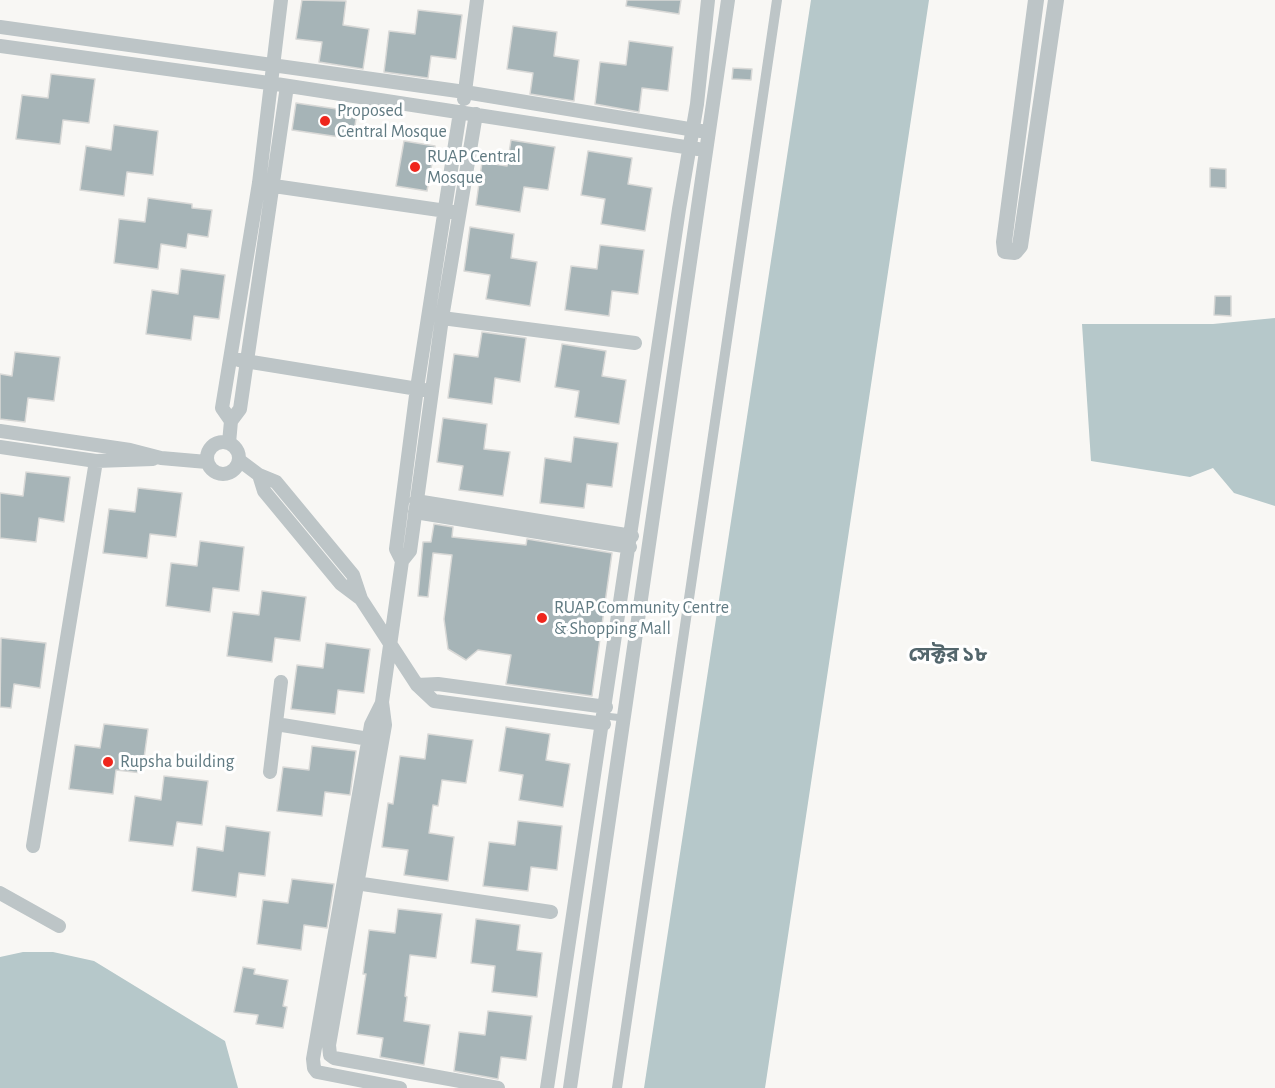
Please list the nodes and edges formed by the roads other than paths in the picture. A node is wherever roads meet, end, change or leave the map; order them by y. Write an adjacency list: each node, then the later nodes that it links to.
1 (281, 0): 10 (street)
2 (477, 0): 13 (street)
3 (708, 0): 15 (street)
4 (728, 0): 16 (street)
5 (777, 0): 56 (street)
6 (1036, 0): 7 (street)
7 (1056, 0)
8 (0, 27): 10 (street)
9 (0, 46): 11 (street)
10 (274, 64): 11 (street); 13 (street)
11 (272, 83): 12 (street); 19 (street)
12 (287, 86): 14 (street); 20 (street)
13 (465, 92): 14 (street); 15 (street)
14 (466, 113): 17 (street); 21 (street); 22 (street)
15 (693, 130): 16 (street); 17 (street)
16 (709, 132): 18 (street)
17 (690, 147): 18 (street); 36 (street)
18 (706, 150): 37 (street)
19 (259, 183): 20 (street); 25 (street)
20 (274, 187): 21 (street); 27 (street)
21 (445, 210): 22 (street); 38 (street)
22 (460, 213): 23 (street)
23 (442, 318): 24 (street); 26 (street)
24 (635, 342)
25 (231, 359): 26 (street); 27 (street)
26 (431, 391): 35 (street)
27 (231, 421): 29 (street)
28 (0, 430): 31 (street)
29 (228, 443): 32 (street); 34 (street)
30 (0, 447): 33 (street)
31 (161, 458): 33 (street); 34 (street)
32 (239, 460): 34 (street); 39 (street)
33 (96, 461): 47 (street)
34 (207, 462)
35 (416, 507): 36 (street); 38 (street)
36 (631, 542): 37 (street); 42 (street)
37 (650, 546): 43 (street)
38 (402, 561): 39 (street)
39 (390, 643): 41 (street); 42 (street)
40 (281, 682): 44 (street)
41 (382, 702): 45 (street); 48 (street)
42 (605, 715): 43 (lane); 54 (street)
43 (623, 718): 55 (street)
44 (276, 724): 45 (street); 46 (street)
45 (369, 739): 48 (street)
46 (270, 772)
47 (33, 846)
48 (351, 882): 50 (street); 52 (street); 53 (street)
49 (0, 892): 51 (street)
50 (551, 912)
51 (59, 926)
52 (400, 1088)
53 (498, 1088)
54 (547, 1088)
55 (570, 1088)
56 (617, 1088)

